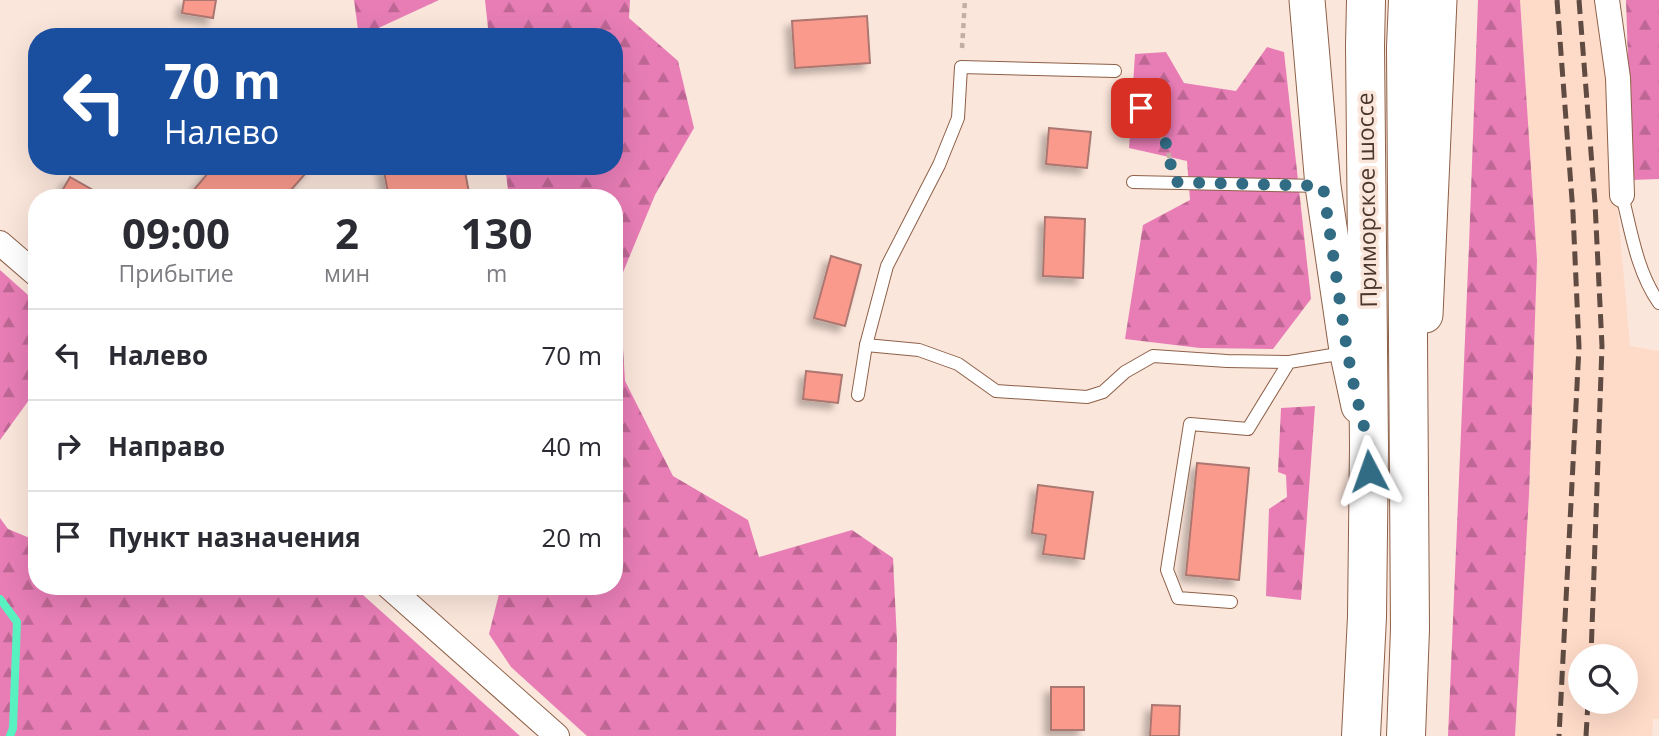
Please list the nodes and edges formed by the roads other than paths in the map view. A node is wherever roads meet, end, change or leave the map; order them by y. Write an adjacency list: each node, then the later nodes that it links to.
1 (1307, 0): 8 (street)
2 (1367, 0): 17 (main road, Приморское шоссе)
3 (1408, 0): 20 (main road, Приморское шоссе)
4 (1439, 0): 20 (street)
5 (1607, 0): 9 (street)
6 (1115, 71): 13 (lane)
7 (1133, 183): 8 (lane)
8 (1323, 186): 14 (street)
9 (1622, 195): 12 (lane)
10 (0, 243): 11 (street)
11 (28, 267)
12 (1657, 294)
13 (866, 345): 15 (lane); 16 (lane)
14 (1347, 350): 15 (lane); 17 (street)
15 (1289, 362): 19 (lane)
16 (858, 395)
17 (1369, 447): 22 (main road, Приморское шоссе)
18 (398, 595): 21 (street)
19 (1231, 602)
20 (1410, 629): 23 (main road, Приморское шоссе)
21 (557, 736)
22 (1361, 736)
23 (1406, 736)

